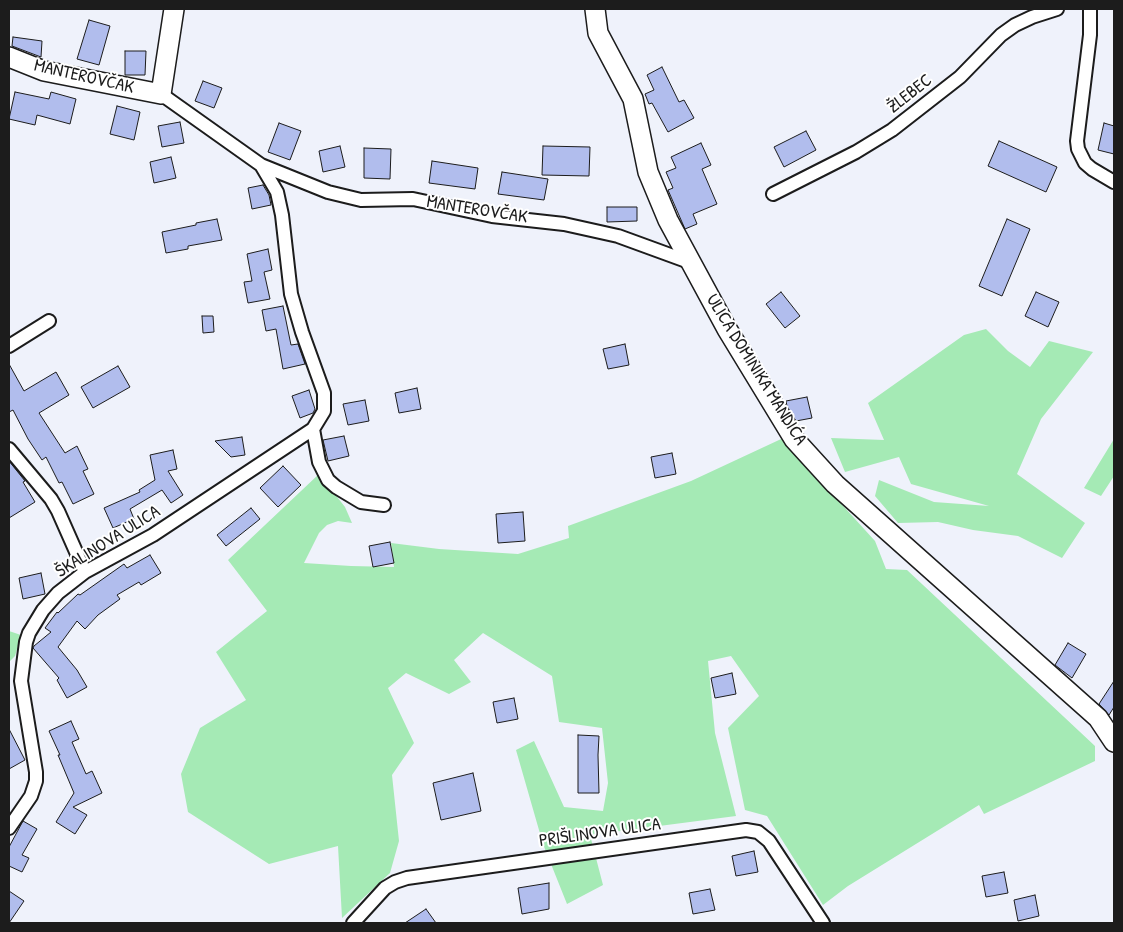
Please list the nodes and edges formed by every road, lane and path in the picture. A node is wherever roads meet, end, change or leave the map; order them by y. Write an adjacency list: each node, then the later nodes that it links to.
1 (174, 9): 6 (street)
2 (595, 9): 10 (street, ULICA DOMINIKA MANDIĆA)
3 (1057, 9): 9 (street, ŽLEBEC)
4 (1090, 9): 8 (street)
5 (9, 57): 6 (street, MANTEROVČAK)
6 (161, 94): 7 (street)
7 (261, 165): 10 (street, MANTEROVČAK); 13 (street, ŠKALINOVA ULICA)
8 (1114, 182)
9 (773, 194)
10 (692, 263): 17 (street, ULICA DOMINIKA MANDIĆA)
11 (49, 321): 12 (street)
12 (9, 346)
13 (313, 429): 15 (street); 16 (street, ŠKALINOVA ULICA)
14 (9, 449): 16 (street)
15 (384, 505)
16 (85, 572): 18 (street, ŠKALINOVA ULICA)
17 (1114, 742)
18 (9, 828)
19 (353, 923): 20 (street, PRIŠLINOVA ULICA)
20 (823, 923)

